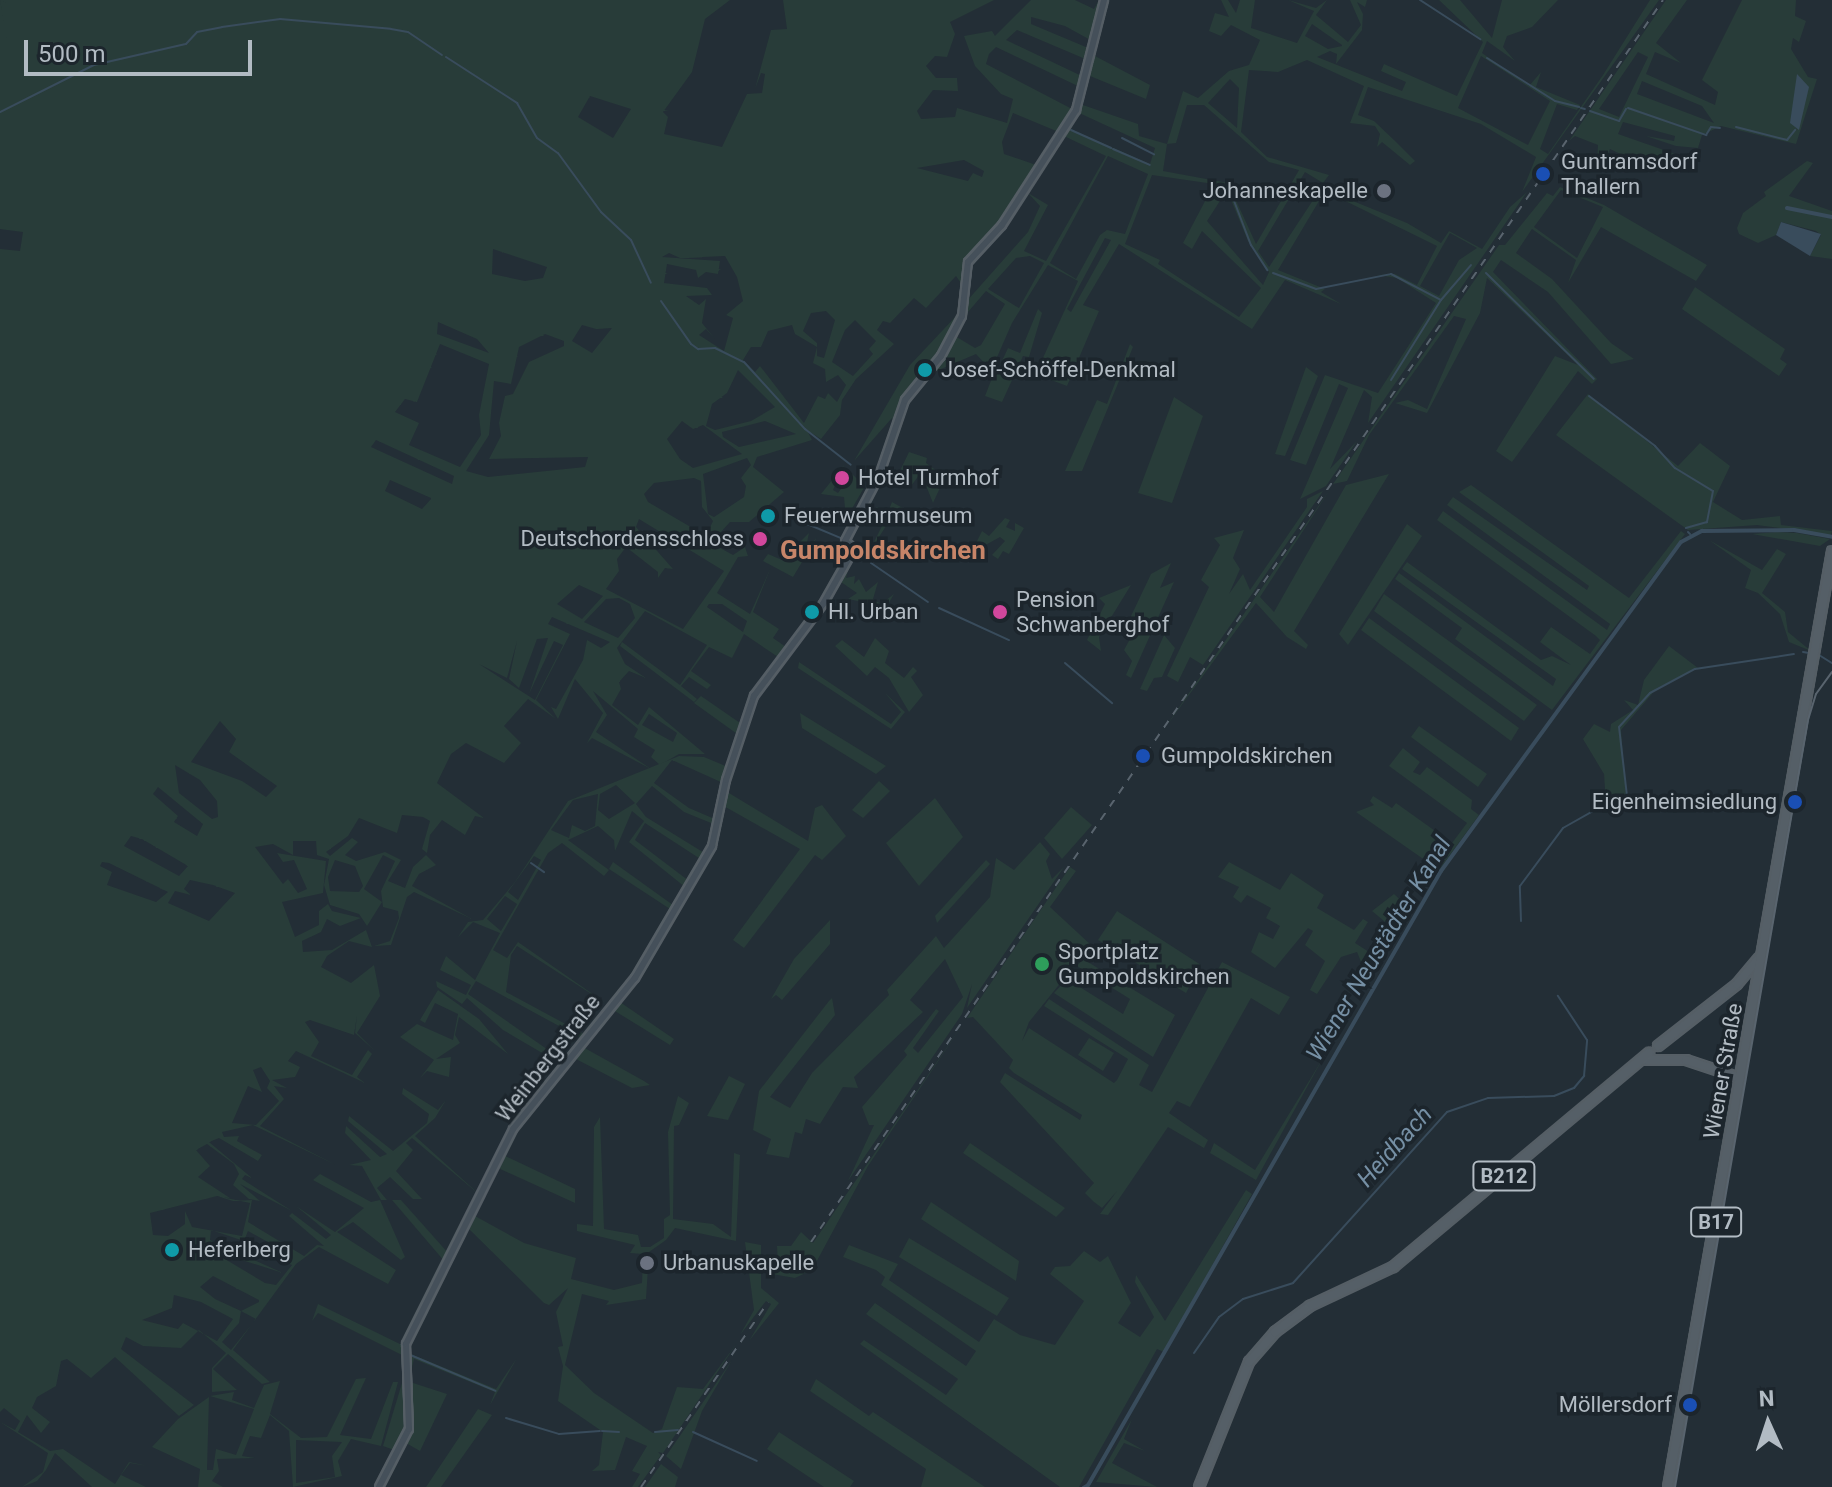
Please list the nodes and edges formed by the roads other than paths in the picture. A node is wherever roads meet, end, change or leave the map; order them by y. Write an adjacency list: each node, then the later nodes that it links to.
1 (1104, 0): 8 (main road, Weinbergstraße)
2 (1832, 551): 3 (main road, Wiener Straße / B17)
3 (1761, 954): 4 (main road, Wiener Straße / B17); 5 (main road)
4 (1757, 976): 5 (main road); 7 (main road, Wiener Straße / B17)
5 (1737, 984): 6 (main road)
6 (1657, 1053): 7 (main road); 9 (main road, B212)
7 (1740, 1078): 10 (main road, Wiener Straße / B17)
8 (379, 1487)
9 (1199, 1487)
10 (1668, 1487)

